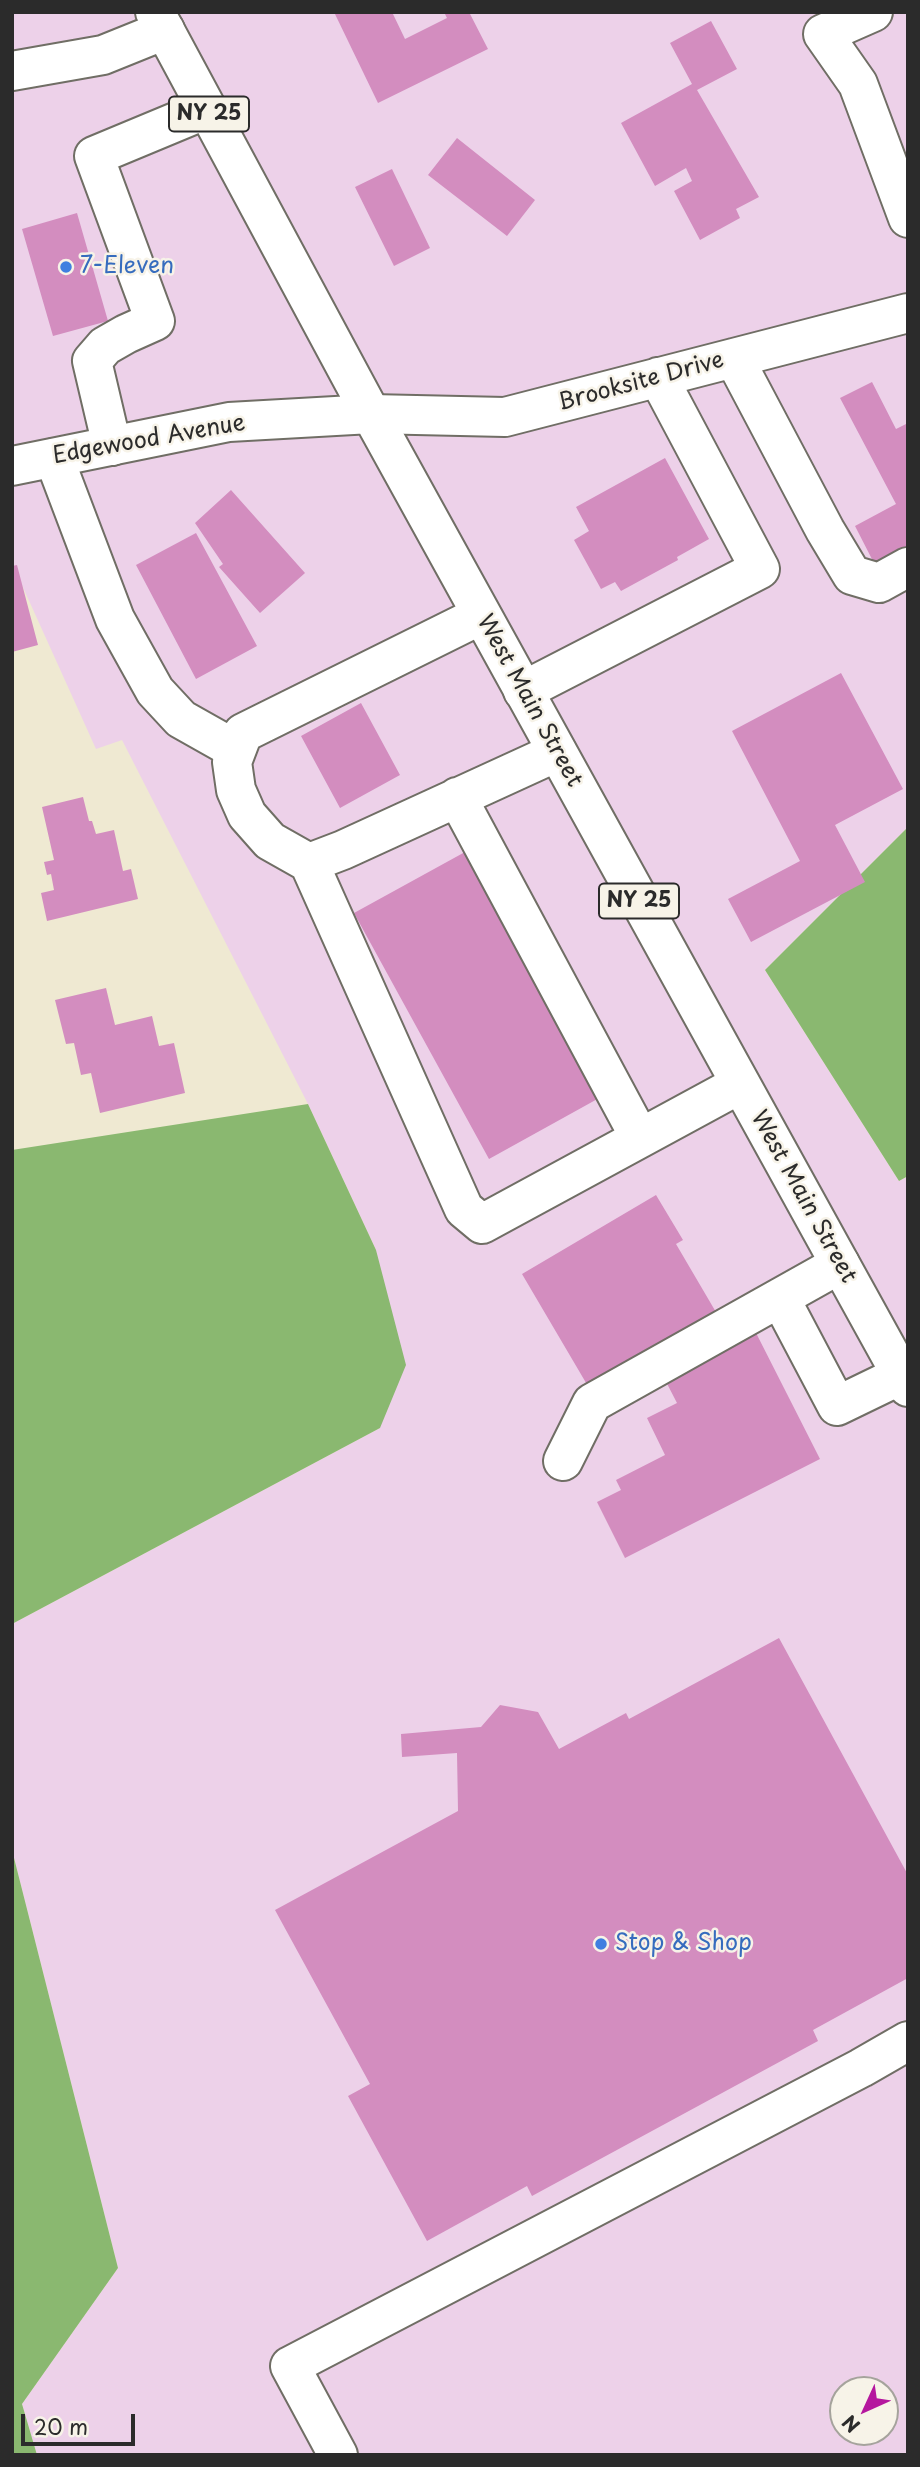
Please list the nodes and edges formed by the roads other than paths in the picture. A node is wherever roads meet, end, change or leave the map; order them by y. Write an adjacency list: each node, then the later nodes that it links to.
1 (873, 12): 5 (main road)
2 (160, 21): 3 (main road); 4 (main road, West Main Street / NY 25)
3 (12, 71)
4 (206, 109): 9 (main road, West Main Street / NY 25); 10 (main road)
5 (908, 218)
6 (908, 313): 7 (main road, Brooksite Drive)
7 (734, 358): 8 (main road, Brooksite Drive); 13 (main road)
8 (658, 377): 9 (main road, Brooksite Drive); 15 (main road)
9 (371, 414): 10 (main road, Edgewood Avenue); 14 (main road, West Main Street / NY 25)
10 (112, 446): 11 (main road, Edgewood Avenue)
11 (54, 458): 12 (main road, Edgewood Avenue); 16 (main road)
12 (12, 466)
13 (908, 567)
14 (481, 615): 15 (main road, West Main Street / NY 25); 16 (main road)
15 (523, 691): 17 (main road, West Main Street / NY 25)
16 (236, 750): 19 (main road)
17 (557, 752): 18 (main road); 20 (main road, West Main Street / NY 25)
18 (457, 797): 19 (main road); 21 (main road)
19 (309, 863): 21 (main road)
20 (740, 1084): 21 (main road); 22 (main road, West Main Street / NY 25)
21 (640, 1138)
22 (840, 1264): 23 (main road); 24 (main road, West Main Street / NY 25)
23 (780, 1298): 24 (main road); 25 (main road)
24 (904, 1381)
25 (563, 1461)
26 (908, 2041): 27 (main road)
27 (338, 2455)

